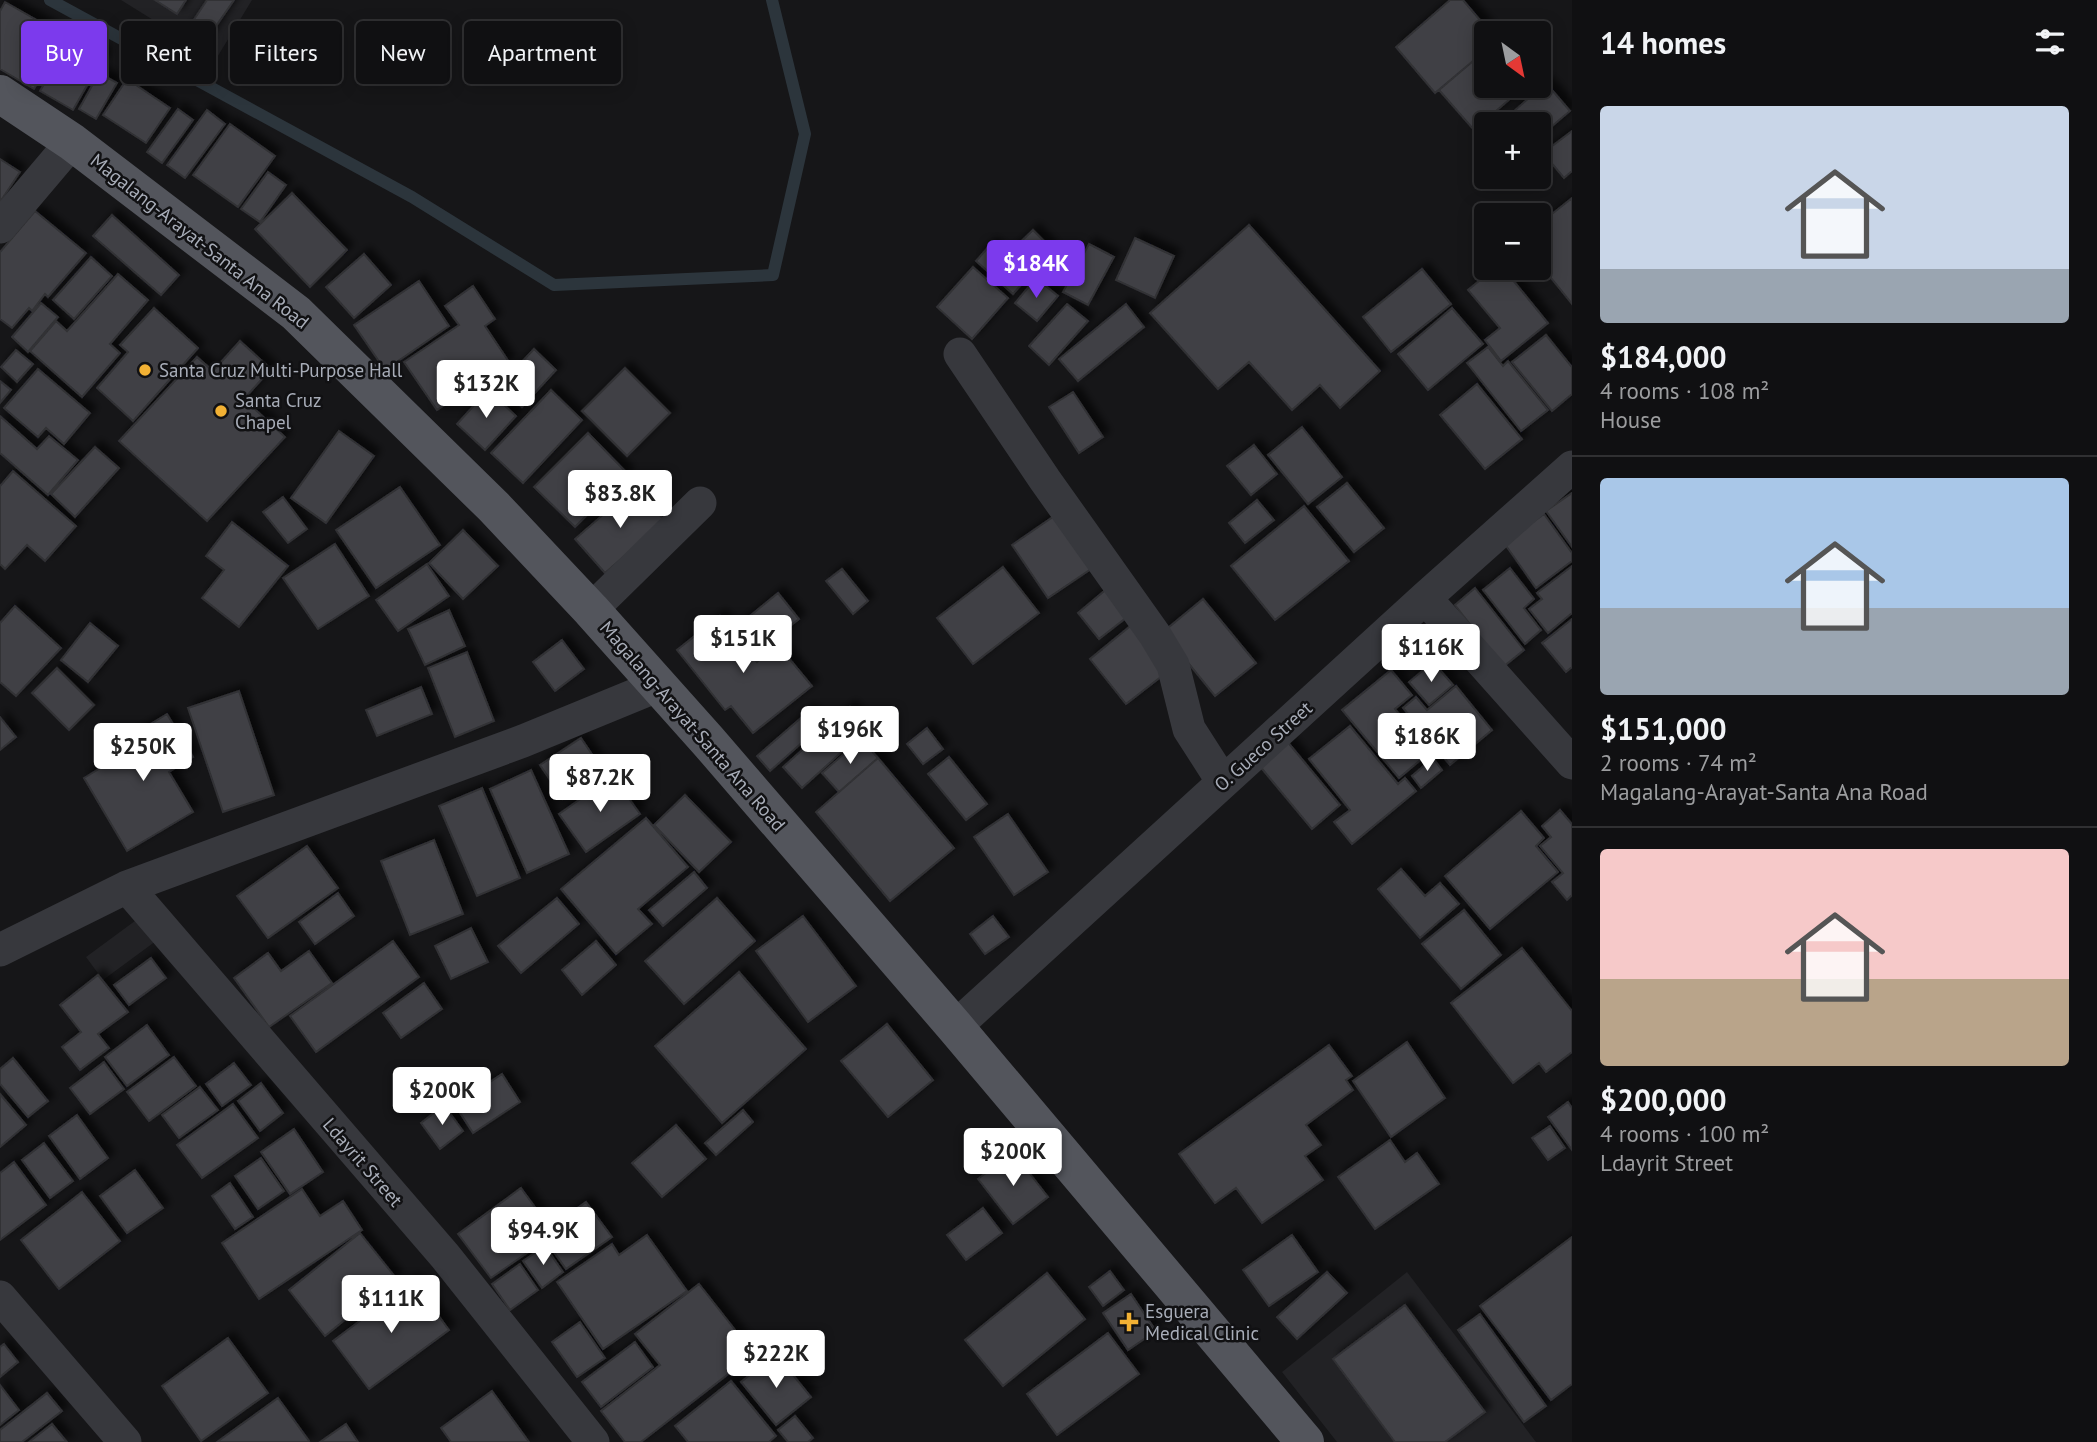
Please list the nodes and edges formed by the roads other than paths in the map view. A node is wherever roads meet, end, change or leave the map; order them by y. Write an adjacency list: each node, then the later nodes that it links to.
1 (0, 94): 2 (main road, Magalang-Arayat-Santa Ana Road)
2 (72, 142): 3 (street); 8 (main road, Magalang-Arayat-Santa Ana Road)
3 (0, 227)
4 (960, 354): 11 (street)
5 (1572, 467): 7 (street, O. Gueco Street)
6 (700, 503): 8 (street)
7 (1425, 598): 10 (street); 11 (street, O. Gueco Street)
8 (591, 610): 9 (main road, Magalang-Arayat-Santa Ana Road)
9 (657, 686): 12 (street); 14 (main road, Magalang-Arayat-Santa Ana Road)
10 (1572, 763)
11 (1223, 782): 14 (street, O. Gueco Street)
12 (127, 887): 13 (street); 17 (street, Ldayrit Street)
13 (0, 950)
14 (955, 1027): 18 (main road, Magalang-Arayat-Santa Ana Road)
15 (0, 1297): 16 (street)
16 (125, 1442)
17 (593, 1442)
18 (1304, 1442)

